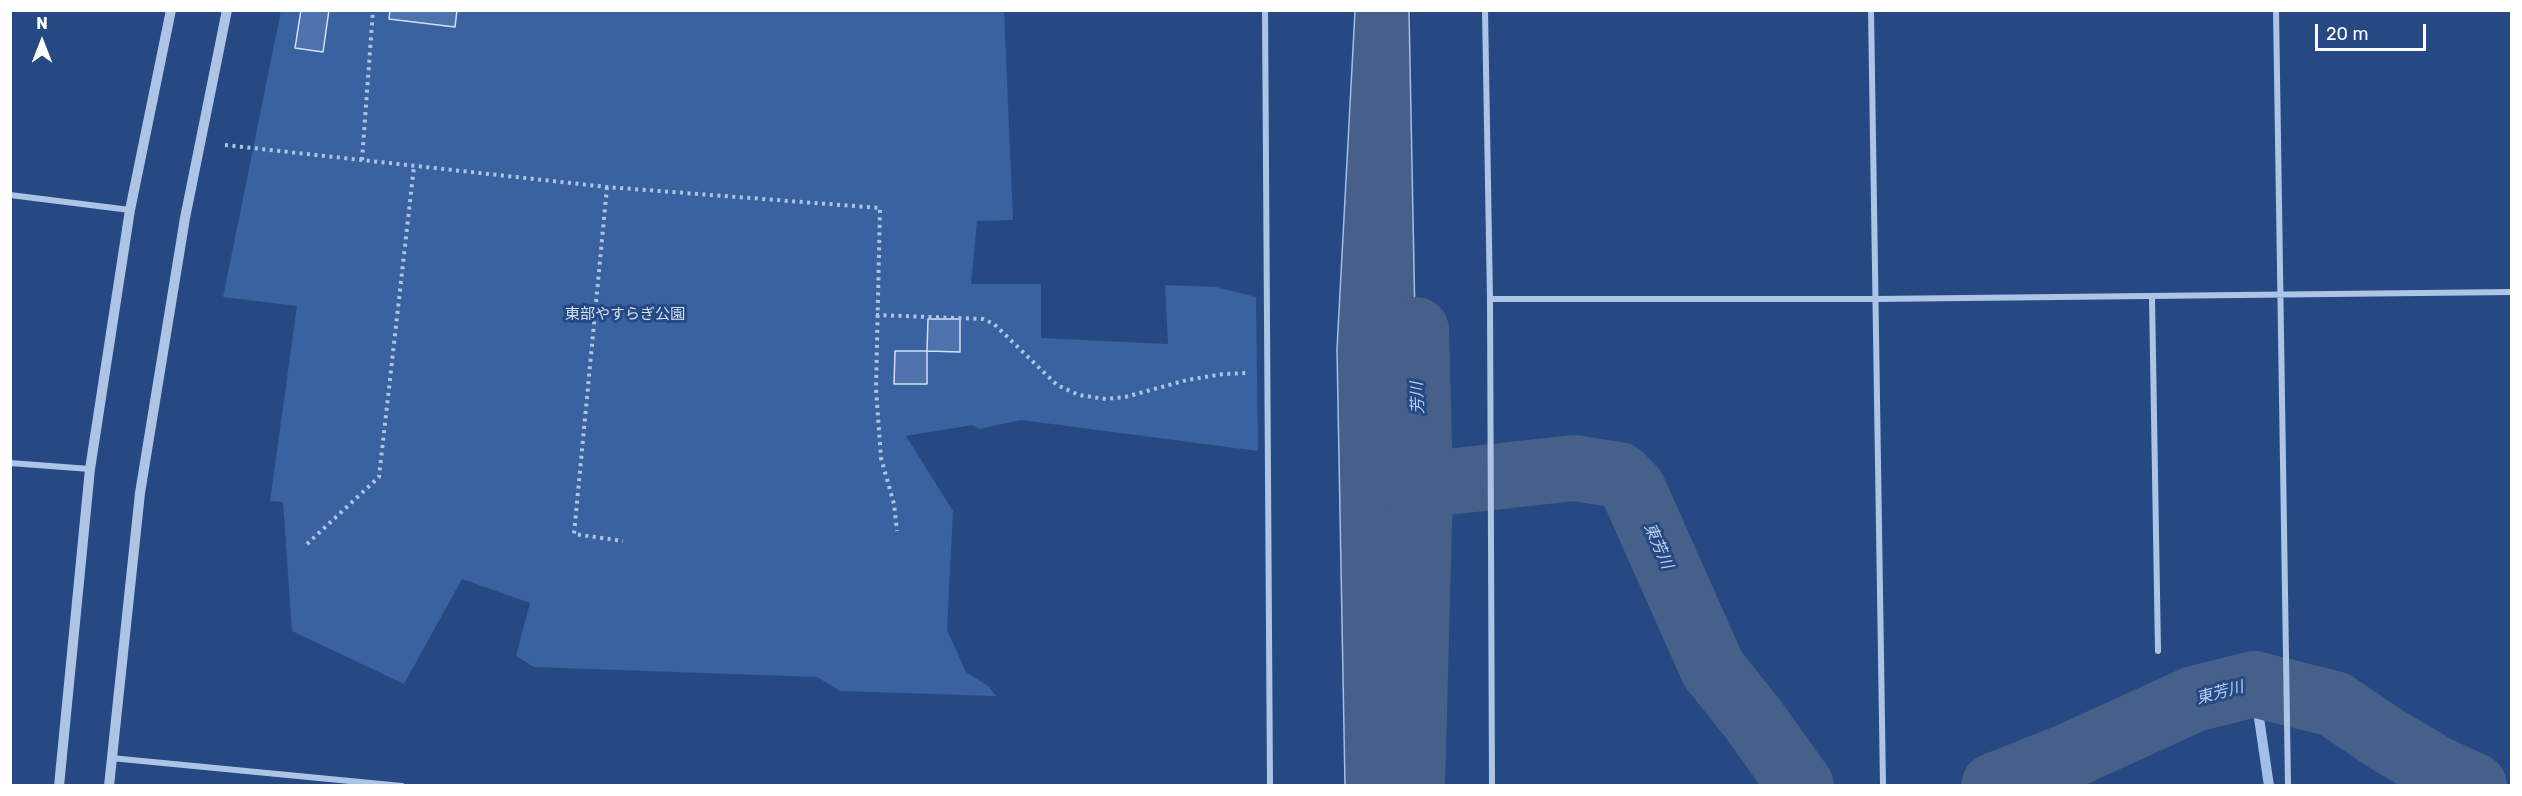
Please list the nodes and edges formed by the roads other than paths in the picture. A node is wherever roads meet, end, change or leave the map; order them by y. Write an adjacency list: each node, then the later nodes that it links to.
1 (171, 10): 8 (street)
2 (227, 10): 17 (street)
3 (1265, 10): 21 (street)
4 (1485, 10): 12 (street)
5 (1871, 10): 13 (street)
6 (2276, 10): 10 (street)
7 (10, 195): 8 (street)
8 (130, 210): 15 (street)
9 (2511, 292): 10 (street)
10 (2282, 296): 11 (street); 24 (street)
11 (2152, 297): 13 (street); 16 (street)
12 (1490, 299): 13 (street); 22 (street)
13 (1875, 299): 23 (street)
14 (10, 463): 15 (street)
15 (90, 469): 18 (street)
16 (2158, 651)
17 (110, 758): 19 (street); 20 (street)
18 (59, 786)
19 (109, 786)
20 (402, 786)
21 (1270, 786)
22 (1492, 786)
23 (1883, 786)
24 (2288, 786)

